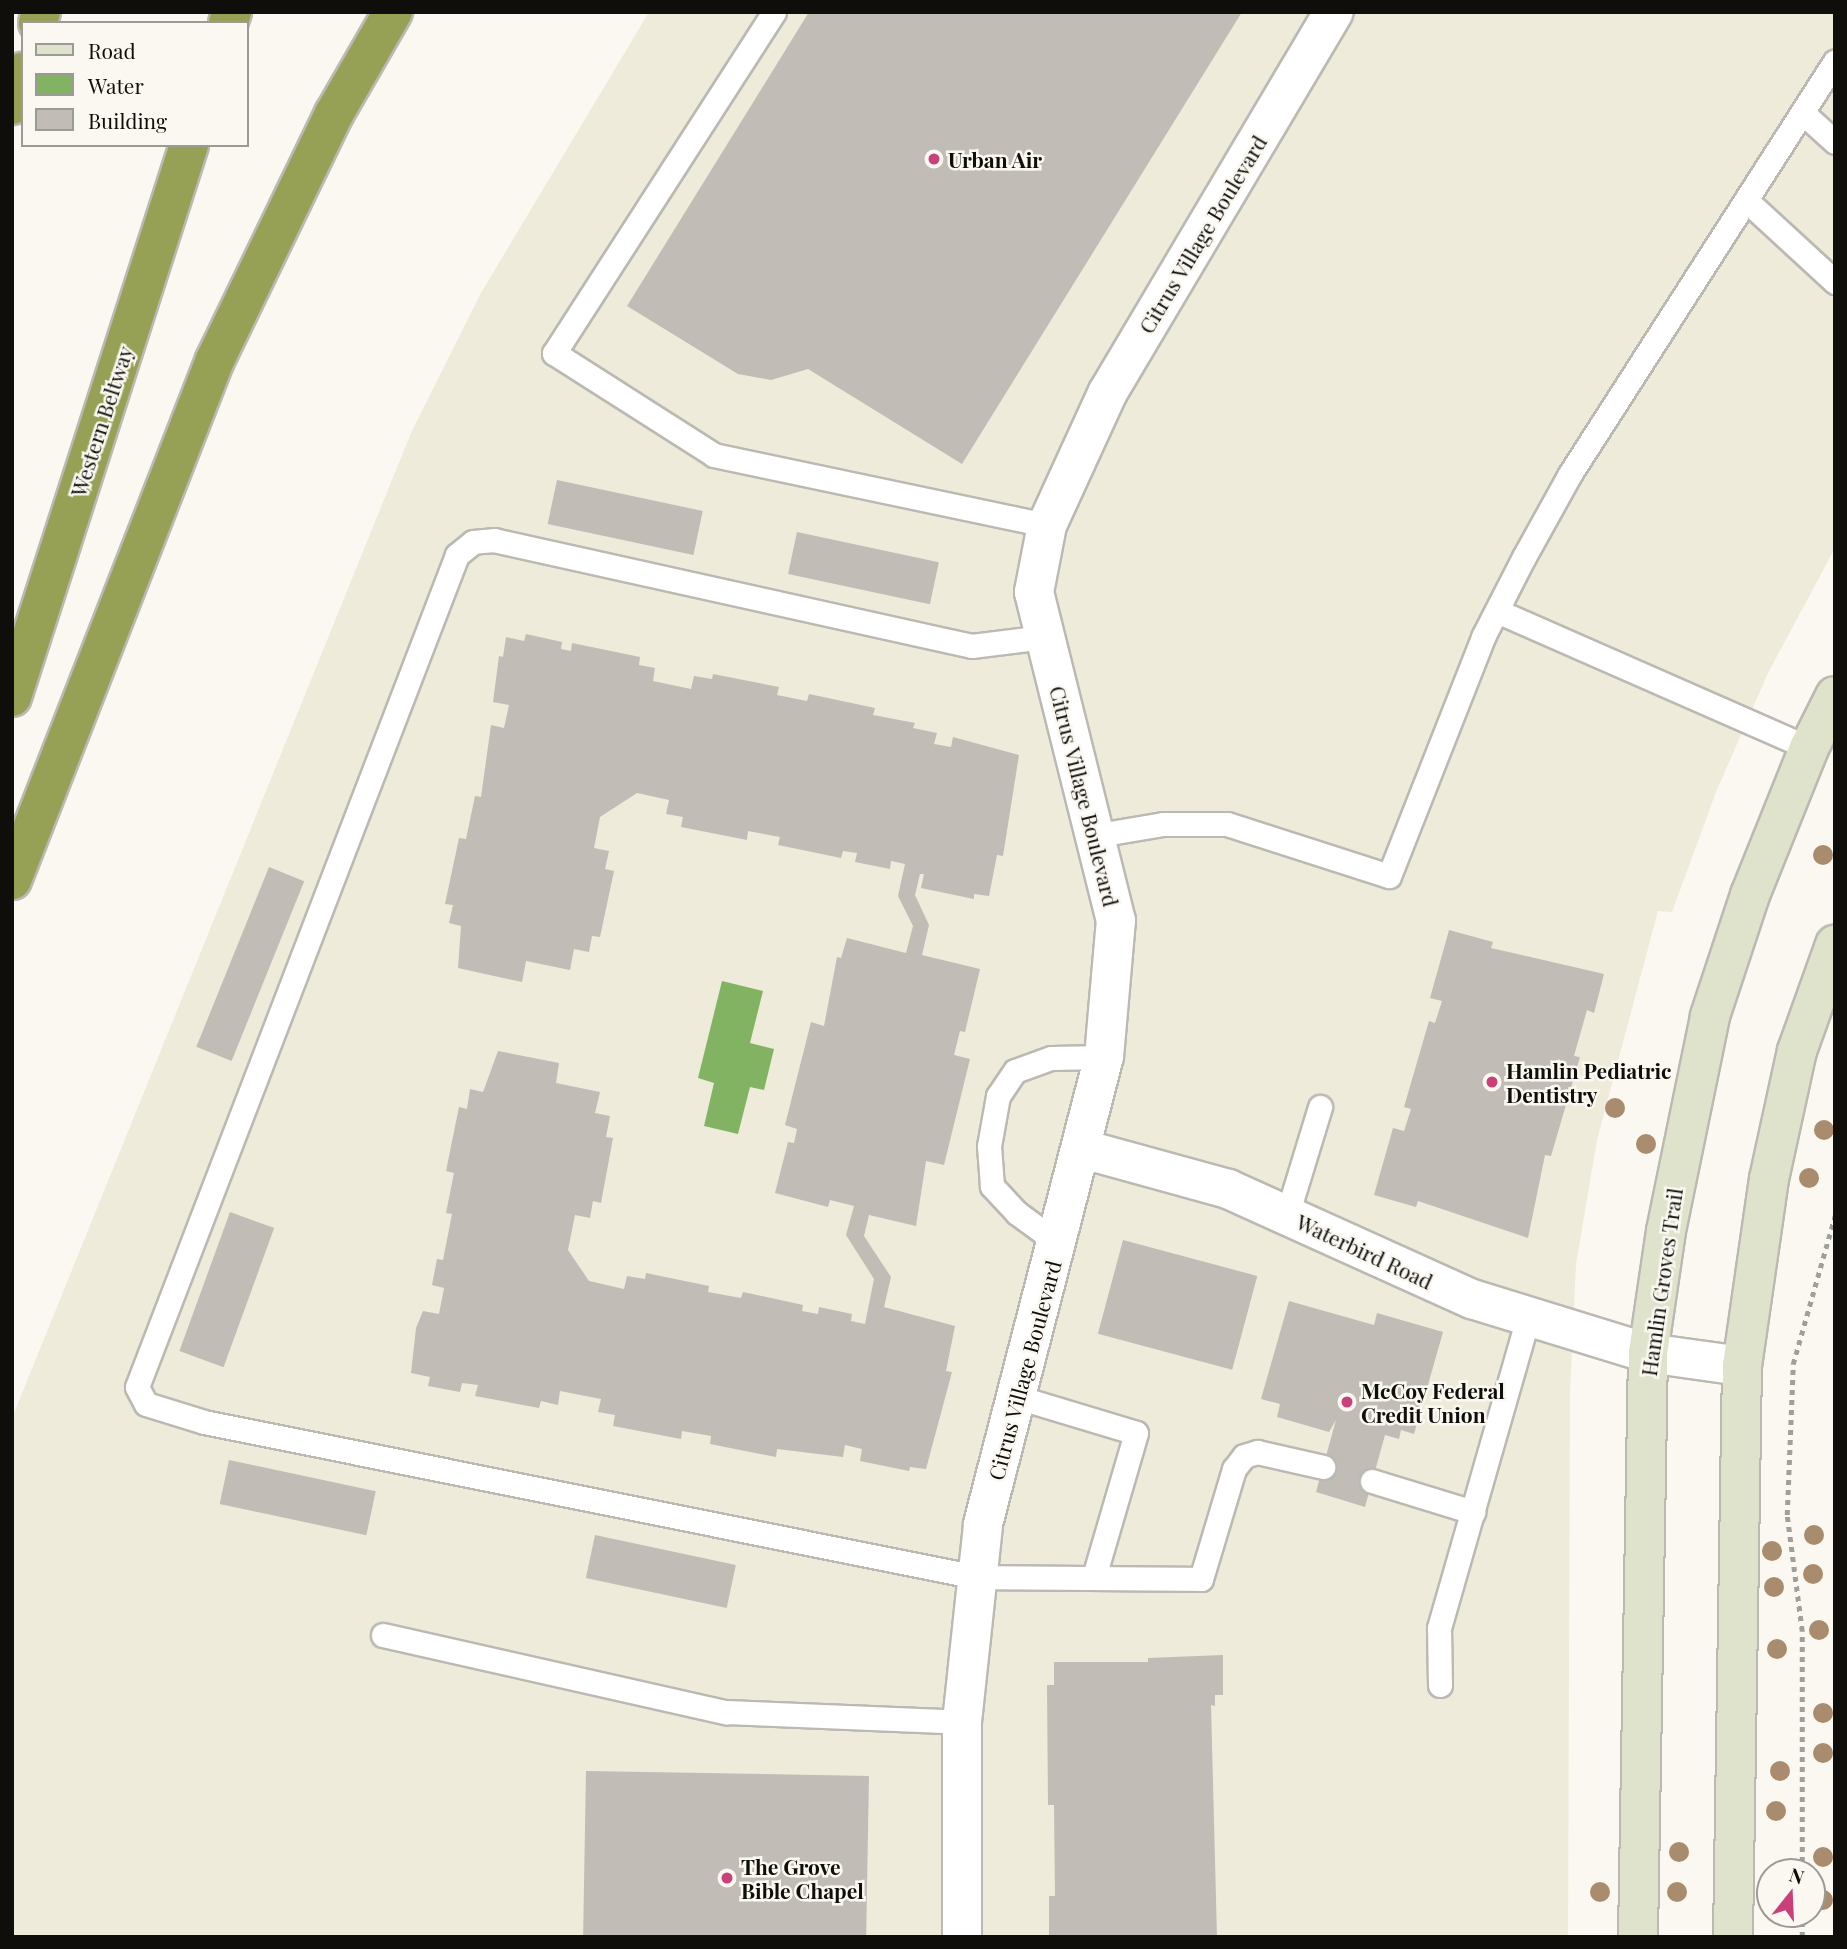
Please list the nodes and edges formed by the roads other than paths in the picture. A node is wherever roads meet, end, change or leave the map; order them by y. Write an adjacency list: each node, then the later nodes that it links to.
1 (393, 12): 19 (highway)
2 (774, 12): 12 (lane)
3 (1334, 12): 12 (street, Citrus Village Boulevard)
4 (1835, 62): 7 (lane)
5 (21, 78): 6 (highway)
6 (12, 106)
7 (1804, 114): 8 (lane); 10 (lane)
8 (1835, 142)
9 (188, 147): 16 (highway, Western Beltway)
10 (1747, 201): 11 (lane); 13 (lane)
11 (1835, 282)
12 (1046, 524): 14 (street, Citrus Village Boulevard)
13 (1497, 611): 17 (lane); 18 (lane)
14 (1044, 637): 18 (street, Citrus Village Boulevard); 33 (lane)
15 (1835, 696): 17 (main road, Hamlin Groves Trail)
16 (12, 697)
17 (1809, 748): 27 (main road, Hamlin Groves Trail)
18 (1098, 835): 21 (street, Citrus Village Boulevard)
19 (12, 880)
20 (1835, 945): 28 (main road)
21 (1104, 1057): 23 (street, Citrus Village Boulevard); 25 (lane)
22 (1320, 1107): 24 (lane)
23 (1083, 1149): 24 (street, Waterbird Road); 25 (street, Citrus Village Boulevard)
24 (1287, 1215): 26 (street, Waterbird Road)
25 (1058, 1243): 29 (street, Citrus Village Boulevard)
26 (1528, 1317): 27 (street, Waterbird Road); 32 (lane)
27 (1648, 1353): 28 (street, Waterbird Road); 39 (main road, Hamlin Groves Trail)
28 (1742, 1366): 40 (main road)
29 (1017, 1397): 33 (street, Citrus Village Boulevard); 34 (lane)
30 (1323, 1467): 34 (lane)
31 (1372, 1481): 32 (lane)
32 (1473, 1512): 36 (lane)
33 (977, 1577): 34 (lane); 37 (street, Citrus Village Boulevard)
34 (1094, 1577)
35 (383, 1635): 37 (lane)
36 (1440, 1685)
37 (962, 1722): 38 (street, Citrus Village Boulevard)
38 (962, 1937)
39 (1638, 1937)
40 (1733, 1937)

